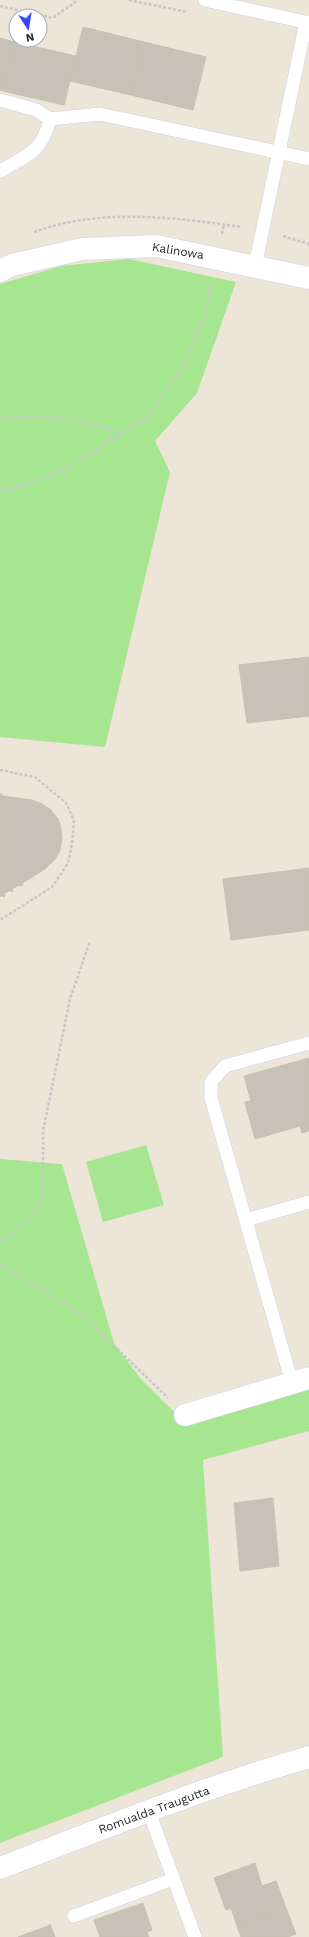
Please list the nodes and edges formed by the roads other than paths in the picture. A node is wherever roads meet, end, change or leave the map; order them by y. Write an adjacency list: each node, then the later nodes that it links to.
1 (205, 0): 2 (lane)
2 (247, 4): 3 (lane)
3 (308, 22): 6 (lane)
4 (0, 100): 5 (lane)
5 (50, 119): 6 (lane); 8 (lane)
6 (280, 152): 7 (lane); 9 (lane)
7 (309, 159)
8 (0, 171)
9 (255, 266): 10 (street, Kalinowa); 11 (street, Kalinowa)
10 (0, 271)
11 (309, 278)
12 (309, 1043): 14 (lane)
13 (309, 1202): 14 (lane)
14 (246, 1220): 15 (lane)
15 (300, 1381): 16 (street)
16 (185, 1415)
17 (309, 1757): 18 (street, Romualda Traugutta)
18 (149, 1812): 19 (street, Romualda Traugutta); 20 (lane)
19 (0, 1868)
20 (174, 1879): 21 (lane); 22 (lane)
21 (74, 1916)
22 (194, 1937)

